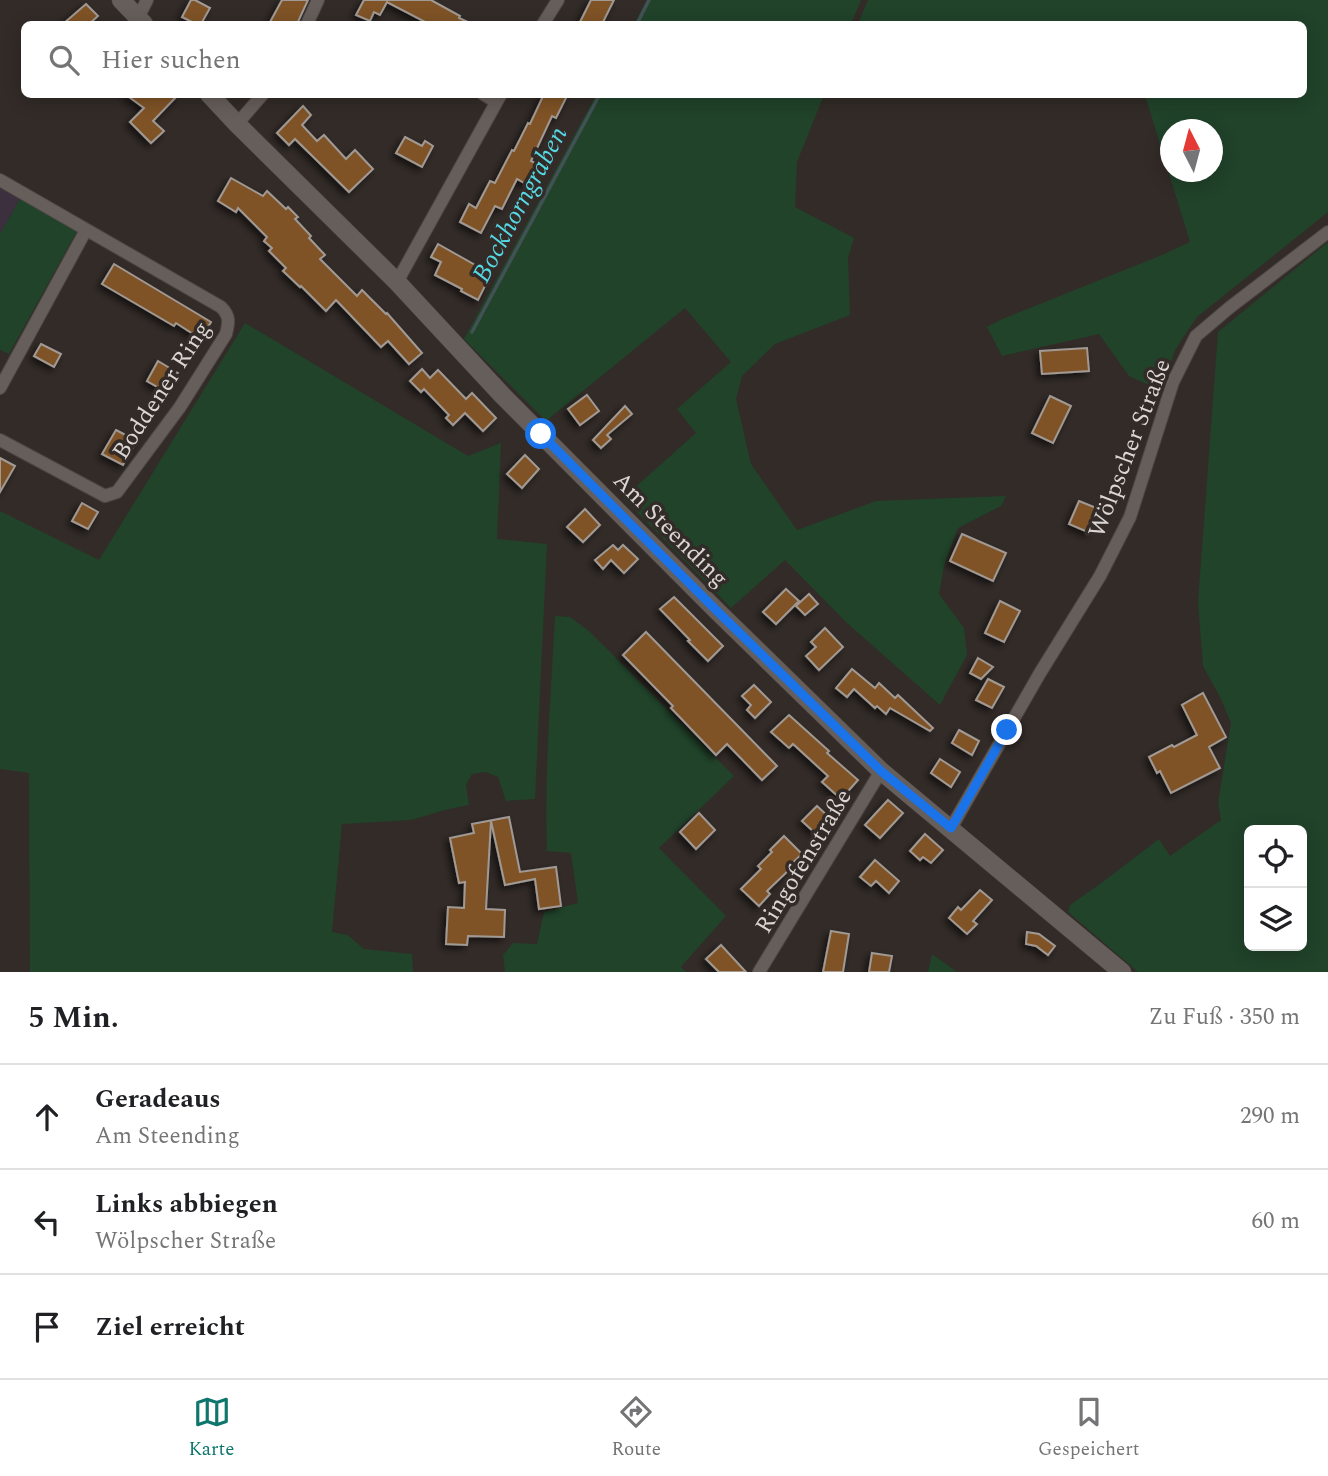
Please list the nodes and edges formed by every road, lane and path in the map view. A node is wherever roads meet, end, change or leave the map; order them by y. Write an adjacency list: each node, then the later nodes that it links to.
1 (121, 0): 5 (street)
2 (147, 0): 5 (street)
3 (318, 0): 6 (street)
4 (558, 0): 7 (street)
5 (141, 21)
6 (308, 21)
7 (545, 21)
8 (213, 98): 11 (street, Am Steending)
9 (260, 98): 11 (street)
10 (498, 98): 15 (street)
11 (237, 124): 15 (street, Am Steending)
12 (0, 180): 13 (street, Boddener Ring)
13 (86, 230): 16 (street); 17 (street, Boddener Ring)
14 (1328, 232): 19 (street, Wölpscher Straße)
15 (397, 282): 18 (street, Am Steending)
16 (0, 388)
17 (0, 440)
18 (881, 771): 19 (street, Am Steending); 20 (street, Ringofenstraße)
19 (951, 828): 21 (street, Am Steending)
20 (760, 972)
21 (1122, 972)

